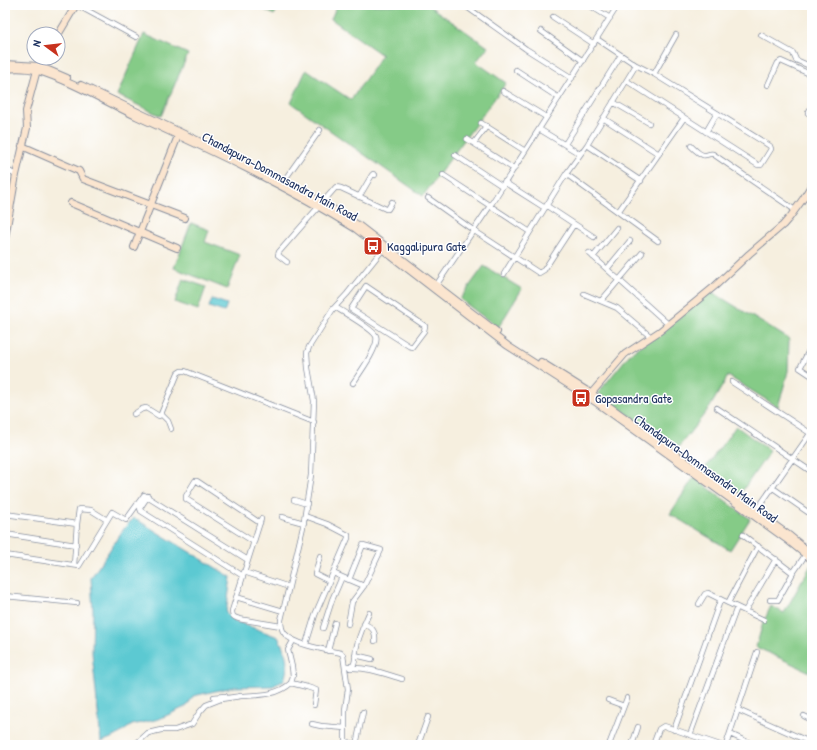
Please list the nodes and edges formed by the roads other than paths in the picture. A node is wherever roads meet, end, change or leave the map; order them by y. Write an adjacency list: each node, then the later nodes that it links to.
1 (76, 5): 7 (main road); 11 (street)
2 (464, 5): 23 (street)
3 (589, 5): 6 (street)
4 (618, 5): 6 (street)
5 (553, 17): 12 (street)
6 (610, 18): 12 (street)
7 (63, 26)
8 (541, 31): 14 (street)
9 (676, 35): 21 (street)
10 (761, 35): 17 (street)
11 (136, 37)
12 (595, 41): 13 (street); 14 (street)
13 (621, 55): 16 (street); 44 (street)
14 (583, 61): 23 (street)
15 (5, 64): 18 (main road, Chandapura-Dommasandra Main Road)
16 (636, 65): 21 (street); 24 (street)
17 (812, 67)
18 (38, 68): 19 (main road, Chandapura-Dommasandra Main Road); 41 (main road, Chandapura-Dommasandra Main Road); 46 (main road); 59 (main road, Chandapura-Dommasandra Main Road)
19 (5, 69)
20 (516, 70): 27 (street)
21 (654, 74): 30 (street)
22 (812, 75): 25 (street)
23 (572, 78): 27 (street)
24 (626, 82): 28 (street); 34 (street)
25 (768, 85)
26 (503, 91): 32 (street)
27 (559, 98): 32 (street)
28 (614, 102): 33 (street); 36 (street)
29 (812, 106): 31 (street)
30 (717, 113): 40 (street); 40 (street)
31 (808, 113)
32 (546, 118): 38 (street)
33 (603, 118): 45 (street); 50 (street)
34 (684, 118): 40 (street); 50 (street)
35 (481, 123): 37 (street)
36 (649, 123)
37 (486, 126): 43 (street); 48 (street)
38 (539, 129): 44 (street); 48 (street)
39 (320, 130): 59 (street)
40 (706, 132)
41 (178, 136): 68 (main road, Chandapura-Dommasandra Main Road); 69 (main road)
42 (467, 139): 43 (street)
43 (474, 143): 53 (street)
44 (565, 144): 49 (street)
45 (587, 144): 49 (street); 58 (street)
46 (22, 146): 55 (main road); 69 (main road)
47 (691, 146): 72 (street)
48 (525, 151): 53 (street)
49 (580, 154): 54 (street)
50 (660, 154): 58 (street)
51 (456, 155): 60 (street)
52 (5, 169): 55 (street)
53 (514, 169): 60 (street)
54 (566, 174): 71 (street); 73 (street)
55 (16, 175): 63 (main road)
56 (375, 175): 64 (street)
57 (443, 175): 70 (street)
58 (641, 181): 73 (street)
59 (283, 182): 68 (main road, Chandapura-Dommasandra Main Road)
60 (503, 184): 70 (street); 71 (street)
61 (812, 184): 72 (main road)
62 (5, 192): 63 (street)
63 (12, 195): 74 (main road)
64 (359, 197): 66 (street); 68 (street)
65 (428, 198): 78 (street)
66 (392, 202)
67 (71, 203): 79 (main road)
68 (320, 204): 87 (main road, Chandapura-Dommasandra Main Road); 92 (street)
69 (151, 205): 75 (main road); 79 (main road)
70 (490, 206): 78 (street); 80 (street)
71 (546, 207): 76 (street); 80 (street)
72 (796, 210): 102 (main road)
73 (618, 212): 84 (street)
74 (7, 215): 81 (main road)
75 (185, 218)
76 (574, 224): 82 (street); 91 (street)
77 (617, 228): 90 (street)
78 (473, 230): 91 (street); 96 (street)
79 (140, 232): 85 (main road); 86 (main road)
80 (530, 232): 91 (street)
81 (5, 238)
82 (594, 238)
83 (630, 241): 93 (street)
84 (658, 241)
85 (134, 247)
86 (177, 248)
87 (383, 248): 96 (main road, Chandapura-Dommasandra Main Road); 97 (street)
88 (589, 253): 90 (street)
89 (642, 253): 95 (street)
90 (593, 257): 93 (street)
91 (514, 258): 94 (street)
92 (287, 262)
93 (607, 269): 95 (street)
94 (504, 274)
95 (619, 280): 100 (street); 102 (street)
96 (435, 288): 108 (main road, Chandapura-Dommasandra Main Road)
97 (350, 290): 99 (street); 101 (street)
98 (584, 294): 100 (street)
99 (358, 296): 99 (street)
100 (601, 301): 103 (street)
101 (335, 307): 107 (street); 112 (street)
102 (668, 324): 103 (main road)
103 (651, 337): 108 (main road)
104 (812, 345): 105 (street)
105 (812, 376)
106 (732, 382): 114 (street)
107 (353, 383)
108 (590, 395): 121 (main road, Chandapura-Dommasandra Main Road); 134 (main road, Chandapura-Dommasandra Main Road)
109 (717, 408): 115 (street)
110 (134, 414): 111 (street)
111 (161, 414): 112 (street); 113 (street)
112 (314, 422): 120 (street)
113 (171, 429)
114 (811, 432): 115 (street)
115 (793, 459): 116 (street); 117 (street)
116 (812, 472)
117 (773, 488): 121 (street); 123 (street)
118 (148, 496): 126 (street); 138 (street); 143 (street)
119 (294, 500): 120 (street)
120 (306, 504): 124 (street)
121 (756, 511): 134 (main road, Chandapura-Dommasandra Main Road)
122 (5, 514): 128 (street)
123 (812, 515)
124 (305, 516): 127 (street); 141 (street)
125 (282, 517): 127 (street)
126 (107, 520): 128 (street); 140 (street)
127 (304, 523): 147 (street)
128 (77, 524): 132 (street)
129 (5, 534): 132 (street)
130 (743, 535): 133 (street)
131 (254, 542): 131 (street); 138 (street)
132 (76, 545): 140 (street)
133 (758, 546): 137 (street); 154 (street)
134 (809, 553): 139 (main road, Chandapura-Dommasandra Main Road); 142 (street)
135 (5, 555): 140 (street)
136 (320, 556): 146 (street)
137 (776, 559): 142 (street); 158 (street)
138 (248, 560): 143 (street)
139 (812, 560)
140 (74, 565)
141 (333, 573): 144 (street); 146 (street)
142 (793, 573): 152 (street)
143 (243, 574): 147 (street); 150 (street)
144 (342, 577): 145 (street); 165 (street)
145 (350, 580): 148 (street); 148 (street)
146 (329, 581): 168 (street)
147 (289, 586): 157 (street)
148 (364, 586): 162 (street)
149 (5, 596): 153 (street)
150 (236, 597): 157 (street); 164 (street)
151 (722, 600): 154 (street); 155 (street); 190 (street)
152 (770, 600)
153 (77, 603)
154 (728, 603): 156 (street)
155 (699, 604)
156 (737, 607): 158 (street); 192 (street)
157 (283, 611): 164 (street)
158 (745, 611): 160 (street)
159 (369, 614): 163 (street)
160 (764, 620)
161 (334, 623): 169 (street)
162 (348, 624)
163 (364, 624): 167 (street); 171 (street)
164 (281, 626): 166 (street)
165 (323, 628)
166 (293, 641): 168 (street); 175 (street)
167 (375, 641)
168 (306, 644): 169 (street)
169 (328, 650): 173 (street)
170 (757, 652): 182 (street)
171 (356, 655): 172 (street); 173 (street)
172 (372, 659)
173 (346, 667): 174 (street); 189 (street)
174 (402, 679)
175 (291, 683): 176 (street); 180 (street)
176 (241, 696): 177 (street); 195 (street)
177 (214, 697)
178 (627, 698): 181 (street)
179 (608, 700): 181 (street)
180 (314, 705)
181 (624, 706): 198 (street)
182 (738, 710): 191 (street); 194 (street)
183 (364, 712): 196 (street)
184 (804, 716): 186 (street)
185 (428, 717): 197 (street)
186 (812, 720)
187 (312, 724): 189 (street)
188 (638, 727): 199 (street)
189 (344, 728): 193 (street)
190 (674, 730): 192 (street); 200 (street)
191 (730, 734): 202 (street); 203 (street)
192 (690, 735): 201 (street)
193 (345, 743): 196 (street)
194 (812, 744)
195 (135, 745)
196 (356, 745)
197 (418, 745)
198 (609, 745)
199 (632, 745)
200 (653, 745)
201 (720, 745)
202 (726, 745)
203 (754, 745)

